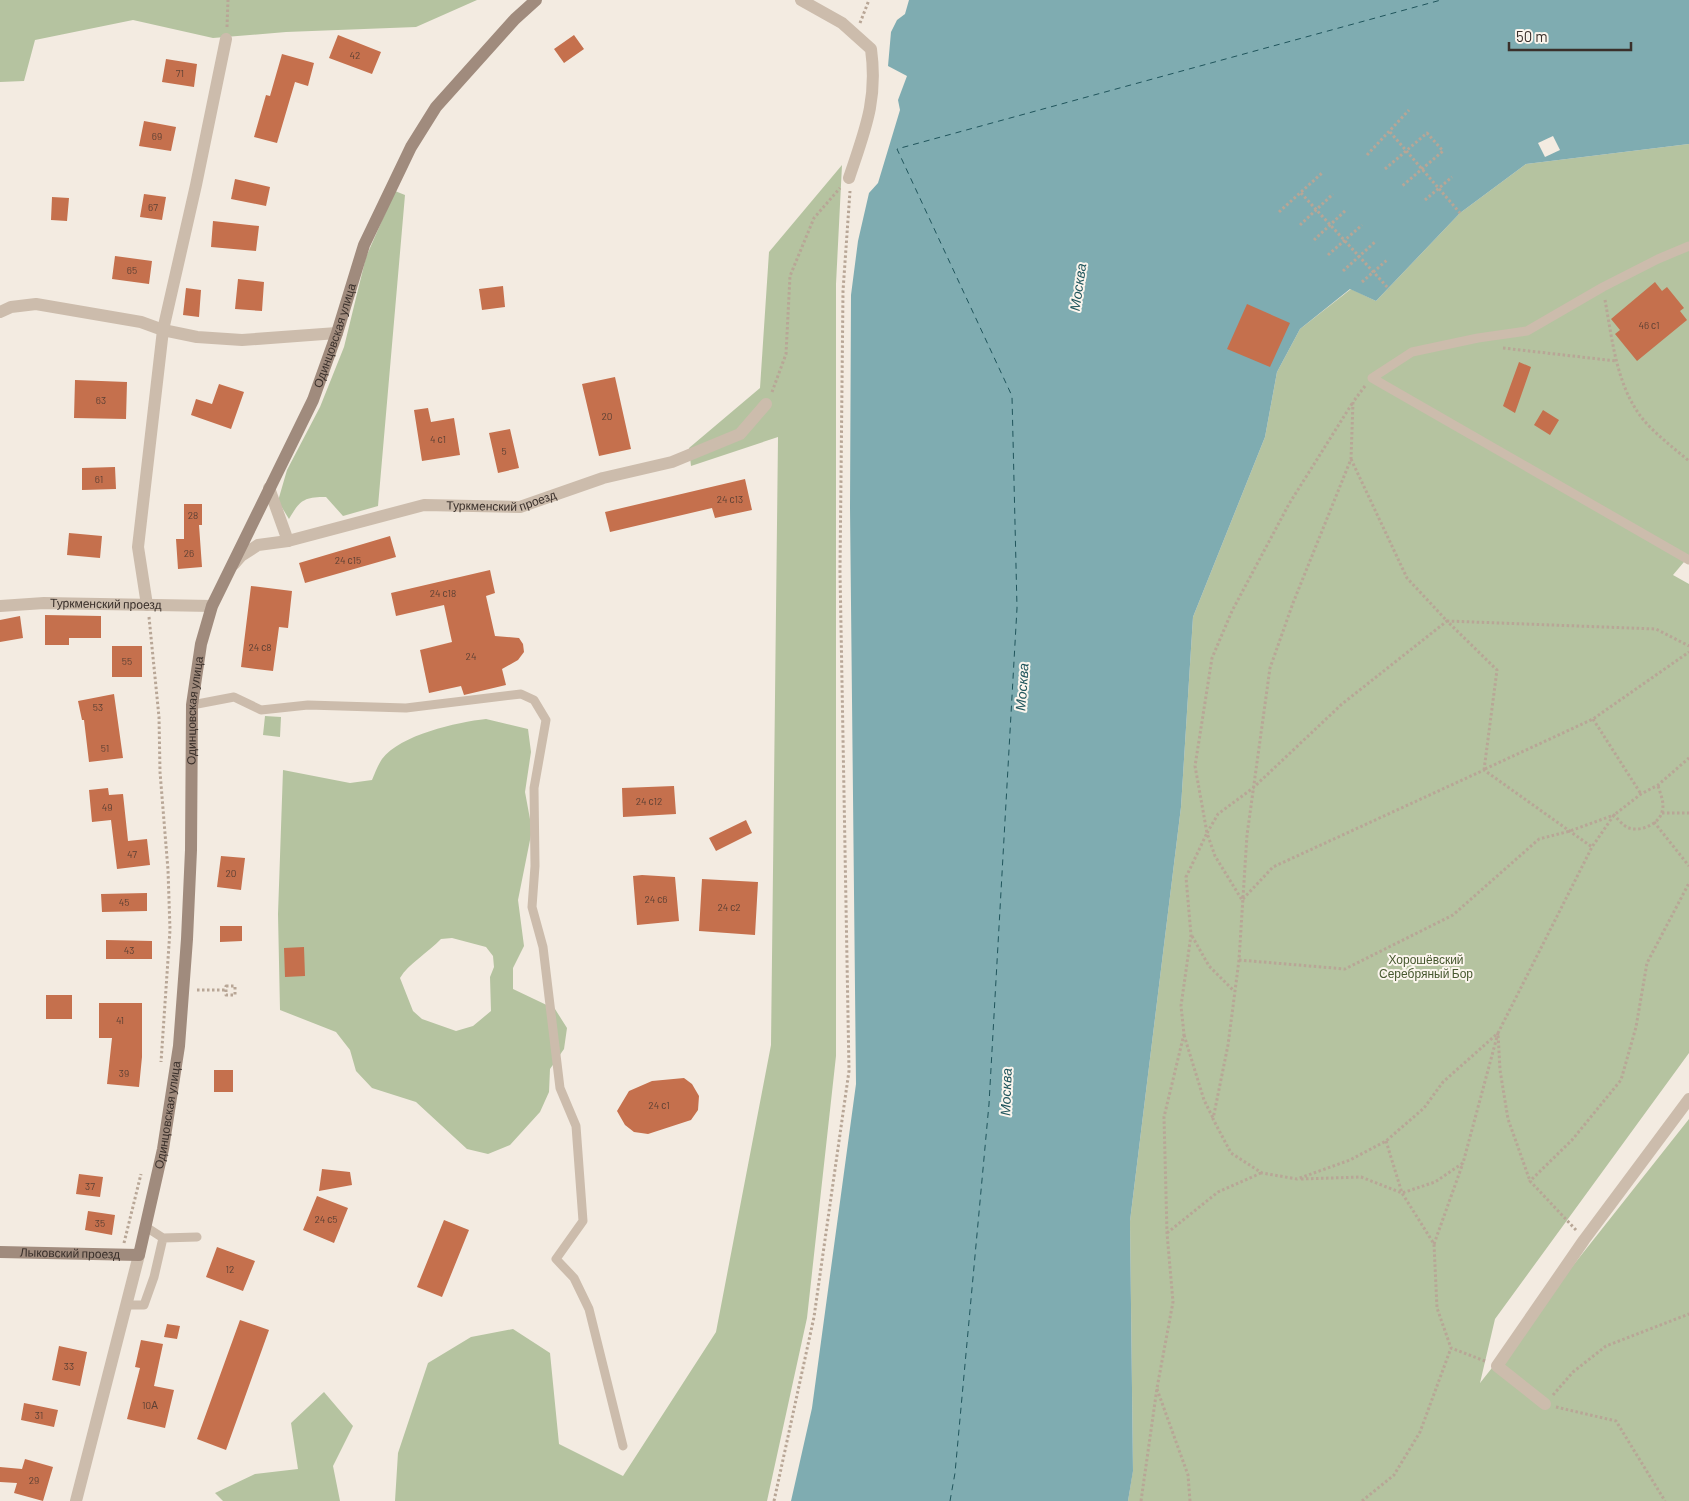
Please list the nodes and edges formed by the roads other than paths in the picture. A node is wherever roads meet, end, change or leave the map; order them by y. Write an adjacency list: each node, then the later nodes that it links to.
1 (536, 0): 8 (street, Одинцовская улица)
2 (801, 0): 4 (street)
3 (226, 39): 7 (street)
4 (849, 178)
5 (1689, 246): 12 (lane)
6 (0, 312): 7 (street)
7 (163, 330): 8 (street); 15 (street)
8 (337, 333): 10 (street, Одинцовская улица)
9 (766, 404): 11 (street, Туркменский проезд)
10 (270, 488): 11 (street); 13 (street, Одинцовская улица)
11 (288, 541): 13 (street, Туркменский проезд)
12 (1689, 560)
13 (229, 570): 16 (street, Одинцовская улица)
14 (0, 606): 15 (street, Туркменский проезд)
15 (148, 606): 16 (street, Туркменский проезд)
16 (212, 606): 17 (street, Одинцовская улица)
17 (192, 705): 19 (street, Одинцовская улица); 26 (lane)
18 (1689, 1099): 25 (street)
19 (146, 1227): 21 (lane); 23 (street, Одинцовская улица)
20 (197, 1237): 21 (lane)
21 (163, 1238): 24 (lane)
22 (0, 1252): 23 (street, Лыковский проезд)
23 (139, 1255): 24 (street, Одинцовская улица)
24 (128, 1305): 27 (street, Одинцовская улица)
25 (1545, 1404)
26 (623, 1446)
27 (76, 1501)

